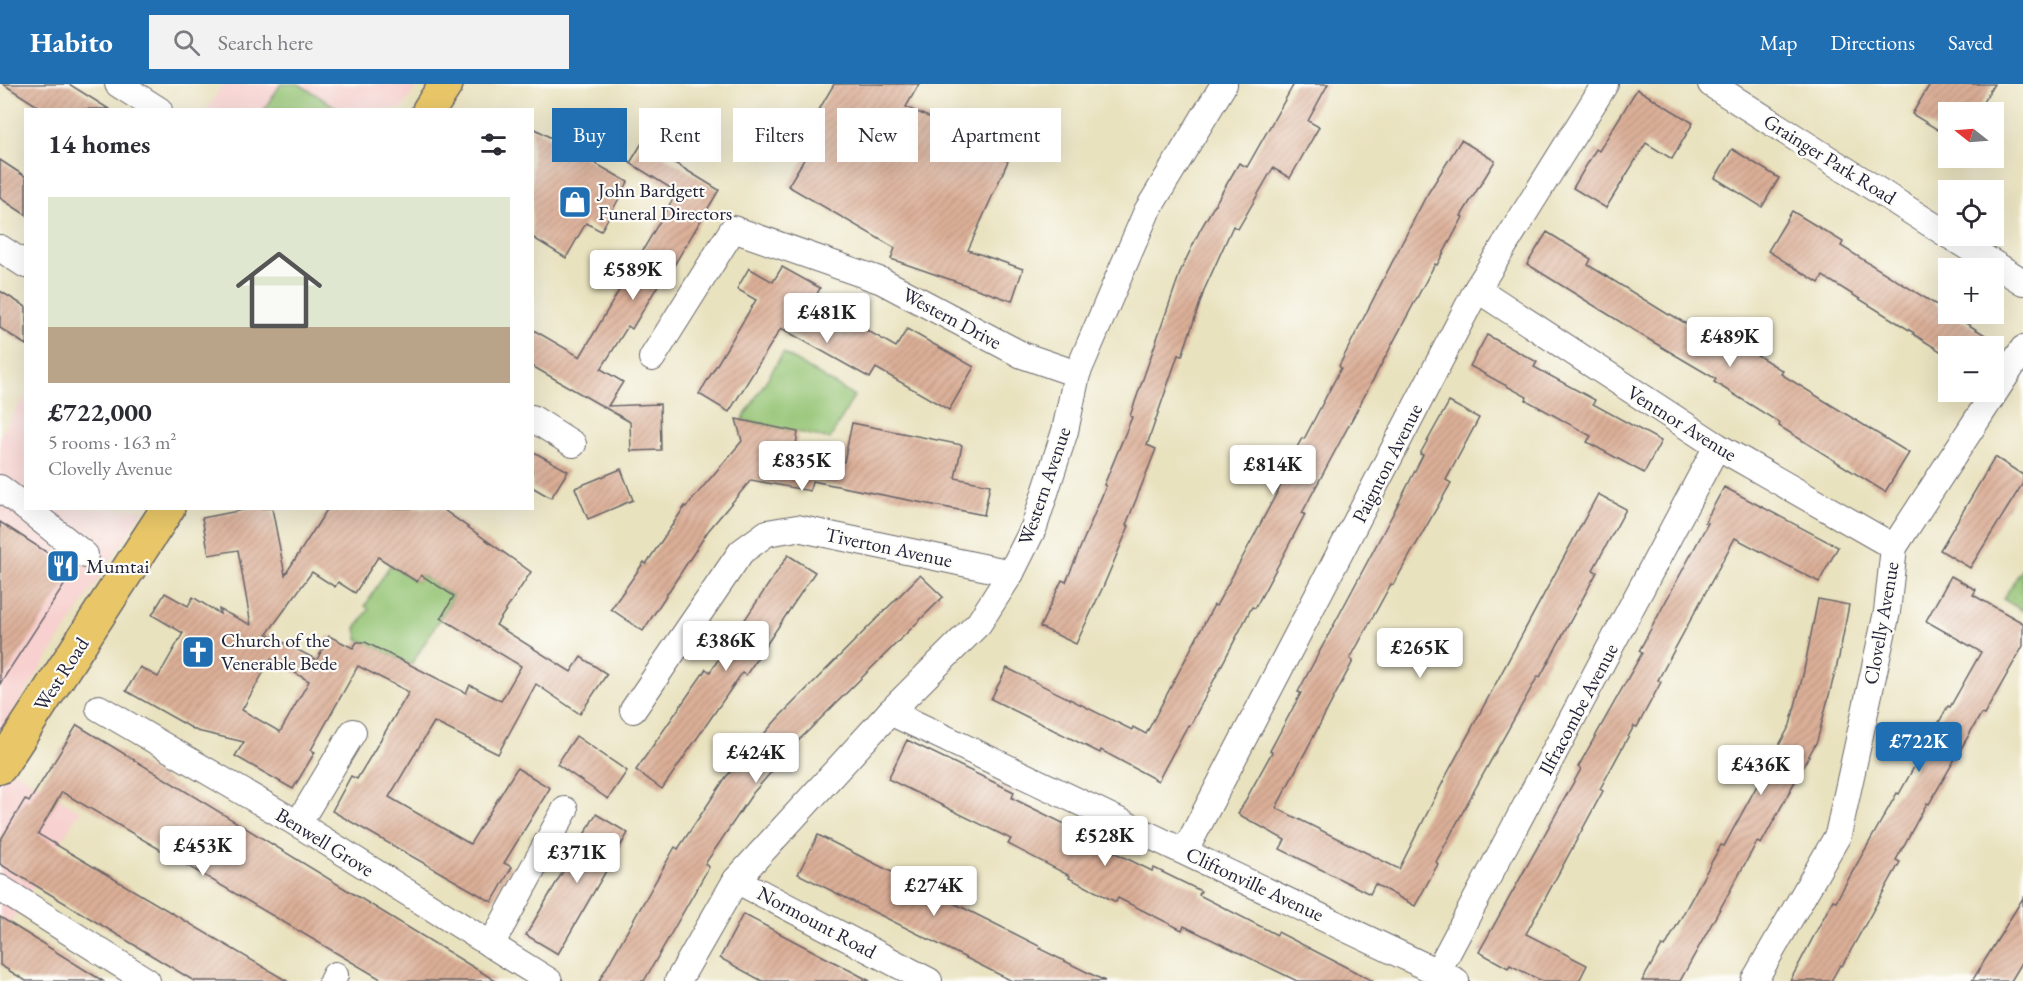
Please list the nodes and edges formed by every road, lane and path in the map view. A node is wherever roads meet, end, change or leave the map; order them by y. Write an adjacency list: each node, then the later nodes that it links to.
1 (118, 84): 6 (street)
2 (446, 84): 7 (main road)
3 (1224, 84): 16 (street, Western Avenue)
4 (1605, 84): 13 (street, Paignton Avenue)
5 (1711, 84): 8 (street, Grainger Park Road)
6 (156, 108)
7 (430, 108)
8 (1938, 228)
9 (1966, 246): 12 (street, Grainger Park Road)
10 (0, 248): 11 (street)
11 (24, 264)
12 (2023, 282)
13 (1477, 289): 19 (street, Ventnor Avenue); 34 (street, Paignton Avenue)
14 (2023, 349): 24 (street, Clovelly Avenue)
15 (652, 358): 16 (street, Western Drive)
16 (1077, 374): 26 (street, Western Avenue)
17 (534, 419): 18 (street)
18 (573, 444)
19 (1717, 446): 24 (street, Ventnor Avenue); 38 (street, Ilfracombe Avenue)
20 (0, 488): 21 (street)
21 (24, 506)
22 (29, 510): 25 (street)
23 (167, 510): 31 (main road, West Road)
24 (1894, 546): 43 (street, Clovelly Avenue)
25 (85, 555)
26 (1011, 573): 28 (street, Tiverton Avenue); 29 (street, Western Avenue)
27 (99, 708): 33 (street, Benwell Grove)
28 (633, 710)
29 (891, 712): 34 (street, Cliftonville Avenue); 35 (street, Western Avenue)
30 (353, 732): 33 (street)
31 (0, 767)
32 (566, 810): 37 (street)
33 (298, 824): 37 (street, Benwell Grove)
34 (1185, 851): 38 (street, Cliftonville Avenue)
35 (736, 880): 41 (street, Western Avenue); 42 (street, Normount Road)
36 (0, 888): 39 (street)
37 (491, 945): 40 (street, Benwell Grove)
38 (1447, 976)
39 (147, 981)
40 (548, 981)
41 (678, 981)
42 (929, 981)
43 (1754, 981)

